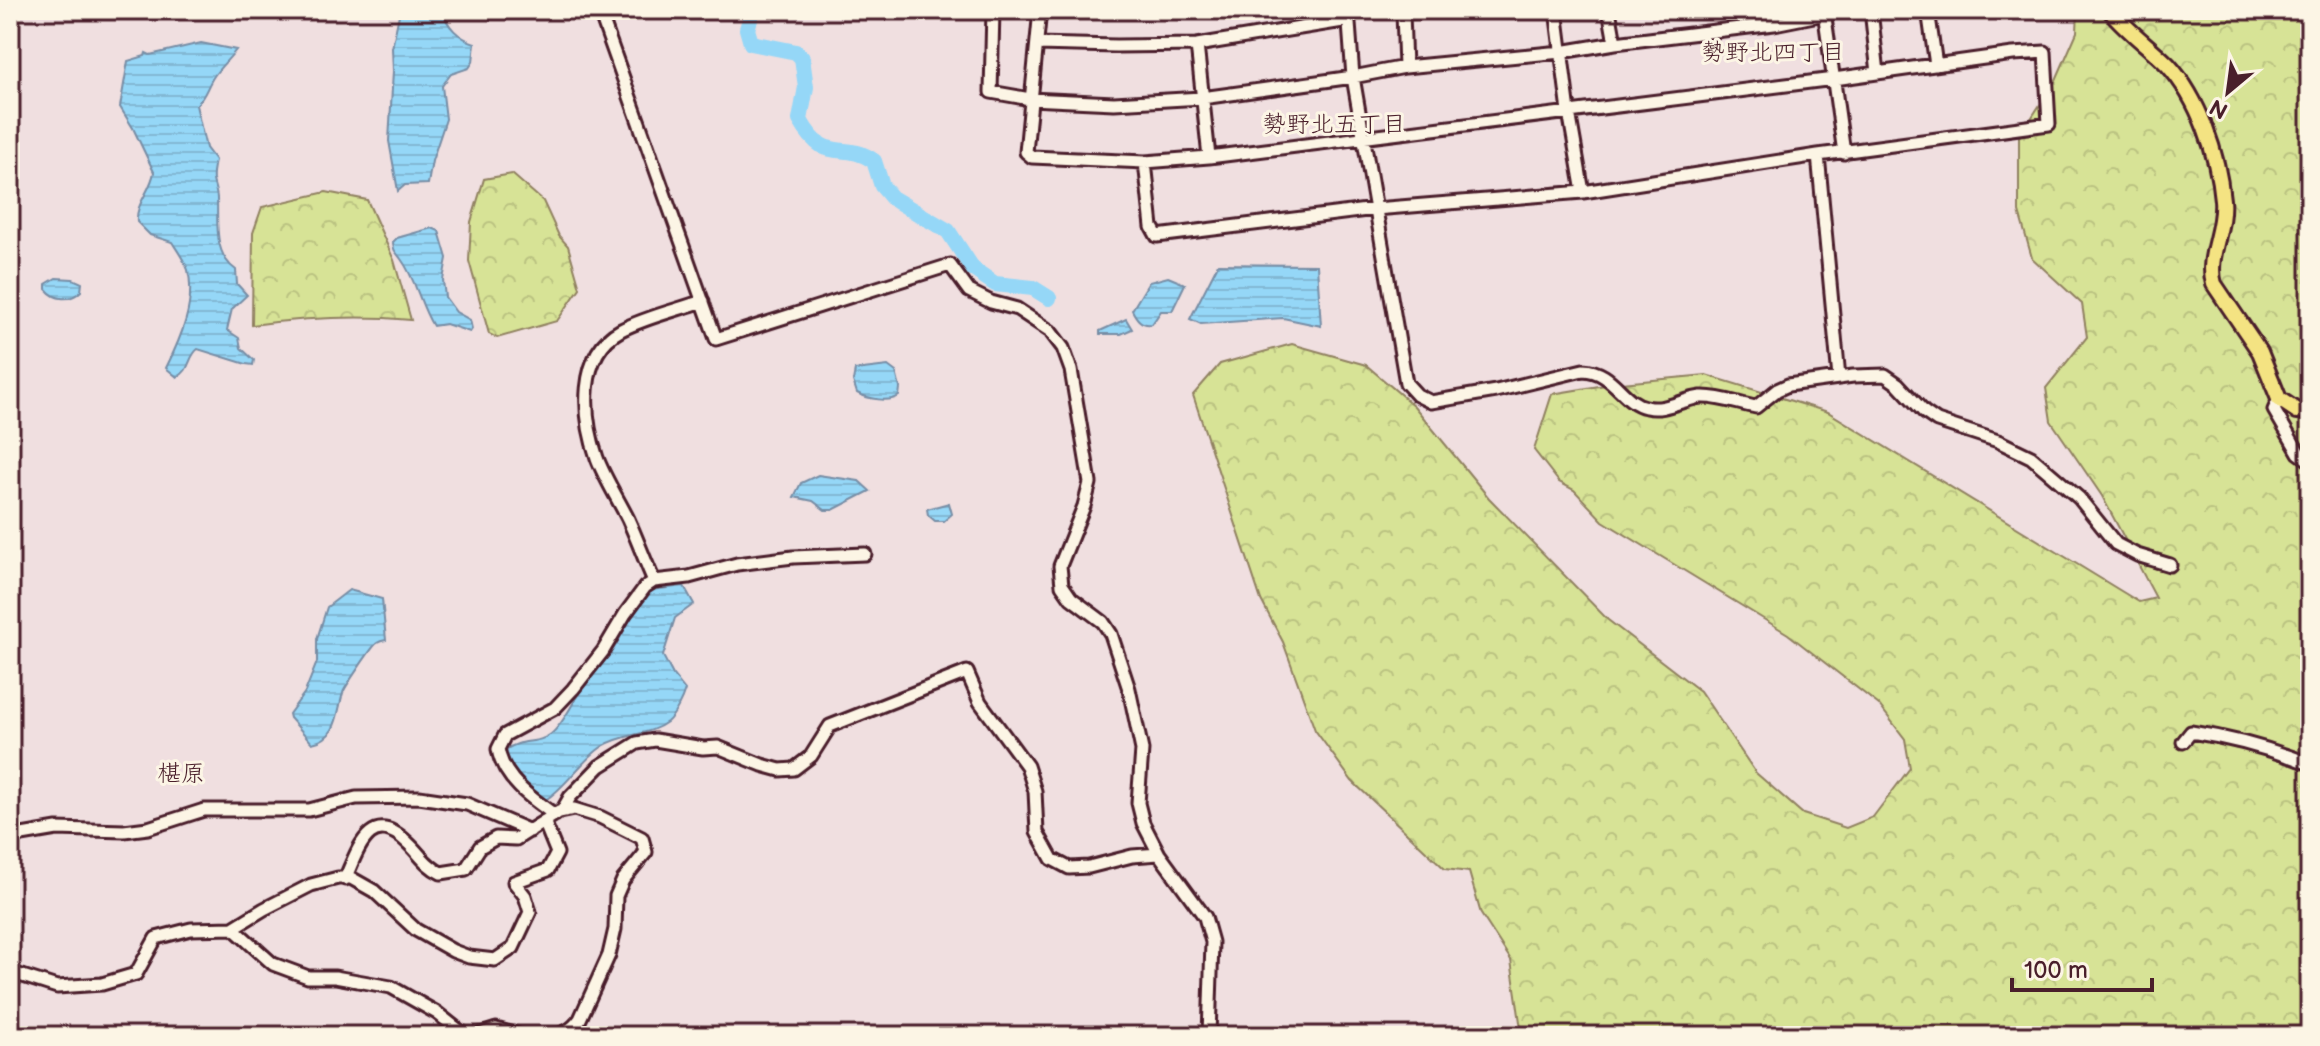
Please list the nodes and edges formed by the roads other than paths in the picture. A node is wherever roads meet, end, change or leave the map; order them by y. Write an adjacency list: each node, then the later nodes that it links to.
1 (599, 10): 33 (street)
2 (993, 10): 24 (street)
3 (1040, 10): 15 (street)
4 (1437, 10): 19 (street)
5 (1556, 10): 17 (street)
6 (1609, 10): 14 (street)
7 (1772, 10): 13 (street)
8 (1871, 10): 20 (street)
9 (1928, 10): 18 (street)
10 (2110, 10): 35 (main road)
11 (1824, 12): 13 (street); 22 (street)
12 (1349, 15): 16 (street); 21 (street)
13 (1774, 24): 14 (street)
14 (1615, 43): 17 (street)
15 (1037, 44): 16 (street); 24 (street)
16 (1197, 45): 23 (street)
17 (1561, 52): 19 (street); 25 (street)
18 (1936, 65): 20 (street); 27 (street)
19 (1405, 67): 21 (street)
20 (1878, 73): 22 (street)
21 (1353, 77): 23 (street); 26 (street)
22 (1834, 79): 25 (street); 27 (street)
23 (1202, 98): 24 (street); 29 (street)
24 (1030, 99): 30 (street)
25 (1569, 112): 26 (street); 31 (street)
26 (1363, 138): 29 (street); 32 (street)
27 (1844, 153): 28 (street)
28 (1818, 155): 31 (street); 34 (street)
29 (1209, 157): 30 (street)
30 (1145, 162): 32 (street)
31 (1583, 192): 32 (street)
32 (1375, 209): 34 (street)
33 (703, 301): 40 (street); 46 (street)
34 (1839, 378): 39 (street)
35 (2279, 399): 36 (main road); 37 (street)
36 (2310, 411)
37 (2310, 461)
38 (865, 554): 40 (street)
39 (2170, 565)
40 (654, 581): 43 (street)
41 (2183, 742): 42 (street)
42 (2310, 764)
43 (554, 816): 44 (street); 46 (street); 47 (street); 53 (street)
44 (530, 831): 45 (street); 47 (street)
45 (10, 837)
46 (1159, 854): 54 (street)
47 (345, 879): 48 (street)
48 (233, 928): 49 (street); 50 (street)
49 (10, 972)
50 (466, 1036)
51 (474, 1036): 52 (street)
52 (522, 1036)
53 (551, 1036)
54 (1209, 1036)

